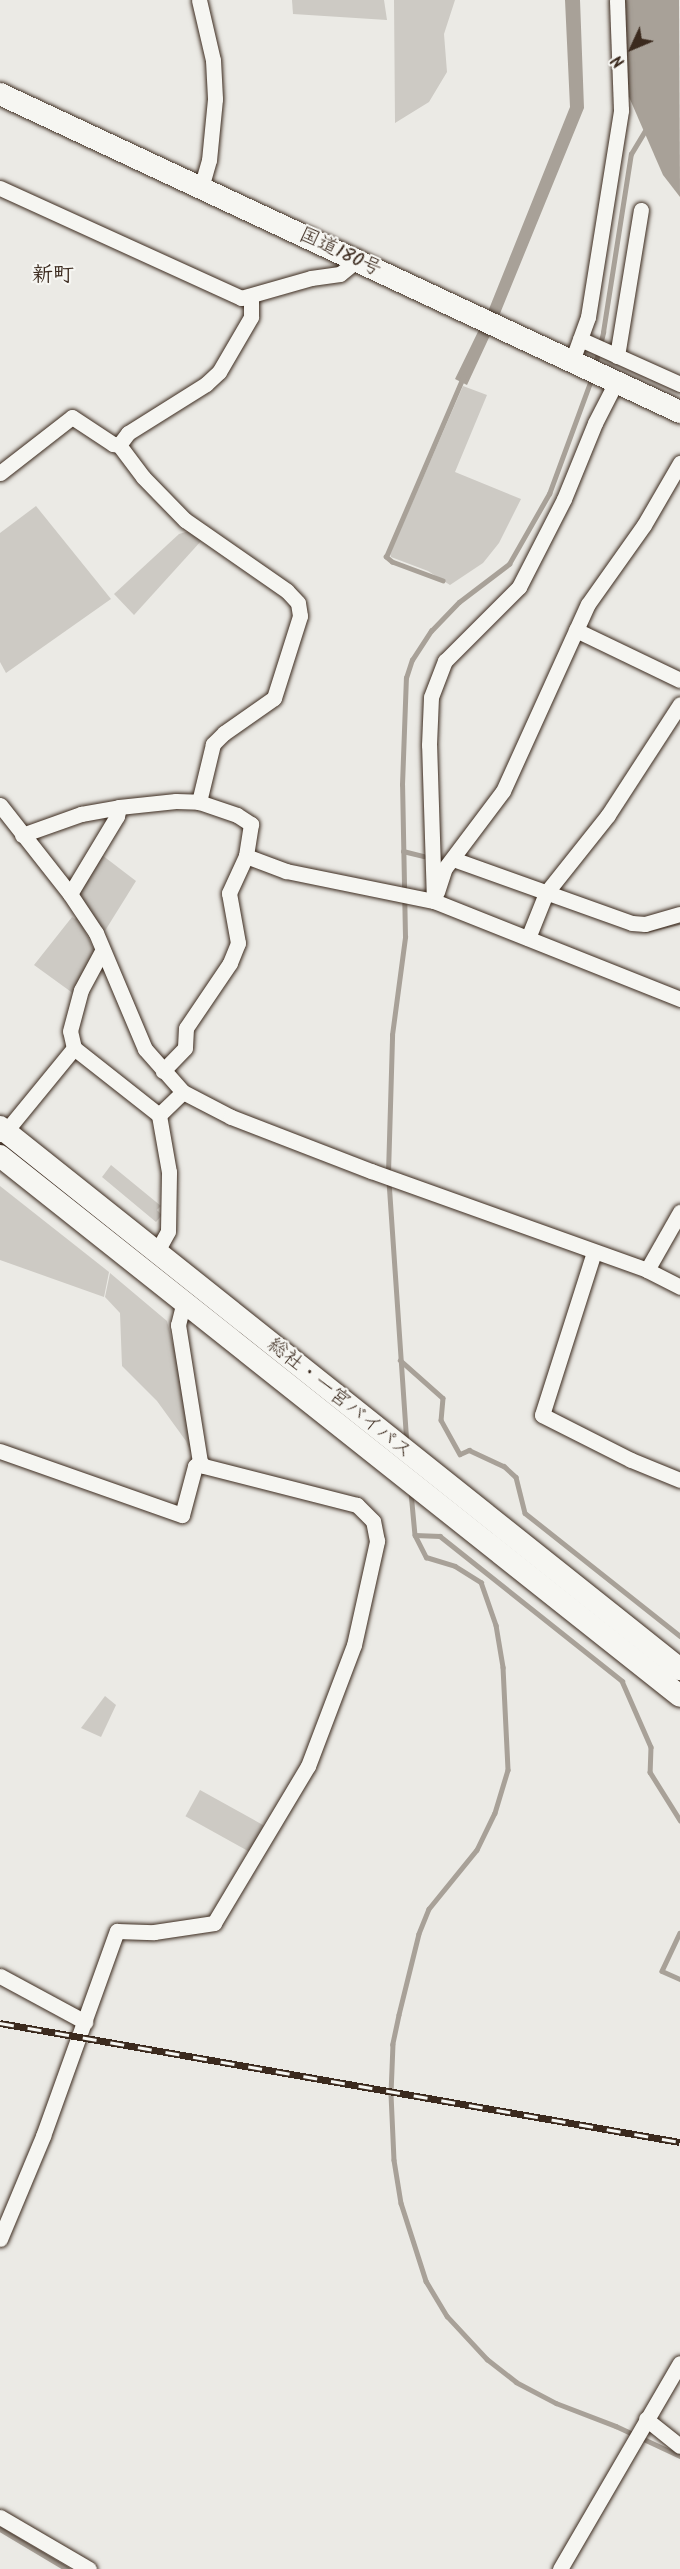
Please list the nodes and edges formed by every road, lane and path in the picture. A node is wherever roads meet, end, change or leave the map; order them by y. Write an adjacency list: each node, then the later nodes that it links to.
1 (199, 0): 5 (street)
2 (617, 0): 9 (street)
3 (0, 94): 5 (highway, 国道180号)
4 (0, 188): 8 (street)
5 (201, 188): 7 (highway, 国道180号)
6 (641, 210): 10 (street)
7 (356, 261): 8 (street); 11 (highway, 国道180号)
8 (251, 297): 15 (street)
9 (583, 340): 10 (street); 11 (street)
10 (615, 355): 13 (street)
11 (576, 363): 12 (highway, 国道180号)
12 (611, 380): 14 (highway, 国道180号); 29 (street)
13 (680, 384)
14 (680, 412)
15 (119, 445): 17 (street); 21 (street)
16 (680, 463): 18 (street)
17 (0, 473)
18 (576, 630): 19 (street); 26 (street)
19 (680, 680)
20 (680, 704): 28 (street)
21 (199, 801): 23 (street); 25 (street)
22 (0, 805): 24 (street)
23 (119, 807): 24 (street); 27 (street)
24 (22, 835): 27 (street)
25 (246, 856): 29 (street); 35 (street)
26 (453, 860): 28 (street); 29 (street)
27 (70, 894): 32 (street)
28 (544, 897): 30 (street); 31 (street)
29 (431, 900): 31 (street)
30 (680, 914)
31 (528, 938): 33 (street)
32 (102, 951): 34 (street); 35 (street)
33 (680, 999)
34 (74, 1048): 37 (street); 38 (street)
35 (163, 1071): 36 (street)
36 (183, 1092): 37 (street); 41 (street)
37 (159, 1115): 42 (street)
38 (2, 1130): 42 (highway, 総社・一宮バイパス)
39 (0, 1156): 45 (highway, 総社・一宮バイパス)
40 (680, 1212): 43 (street)
41 (594, 1252): 43 (street); 48 (street)
42 (156, 1253): 45 (highway, 総社・一宮バイパス)
43 (647, 1270): 44 (street)
44 (680, 1287)
45 (178, 1288): 47 (street); 49 (highway, 総社・一宮バイパス); 50 (highway, 総社・一宮バイパス)
46 (1, 1454): 47 (street)
47 (200, 1462): 52 (street)
48 (680, 1480)
49 (680, 1669)
50 (680, 1696)
51 (0, 1976): 52 (street)
52 (85, 2022): 53 (street)
53 (0, 2239)
54 (680, 2363): 55 (street)
55 (644, 2422): 56 (street); 59 (street)
56 (680, 2446)
57 (0, 2517): 58 (street)
58 (89, 2569)
59 (560, 2569)

